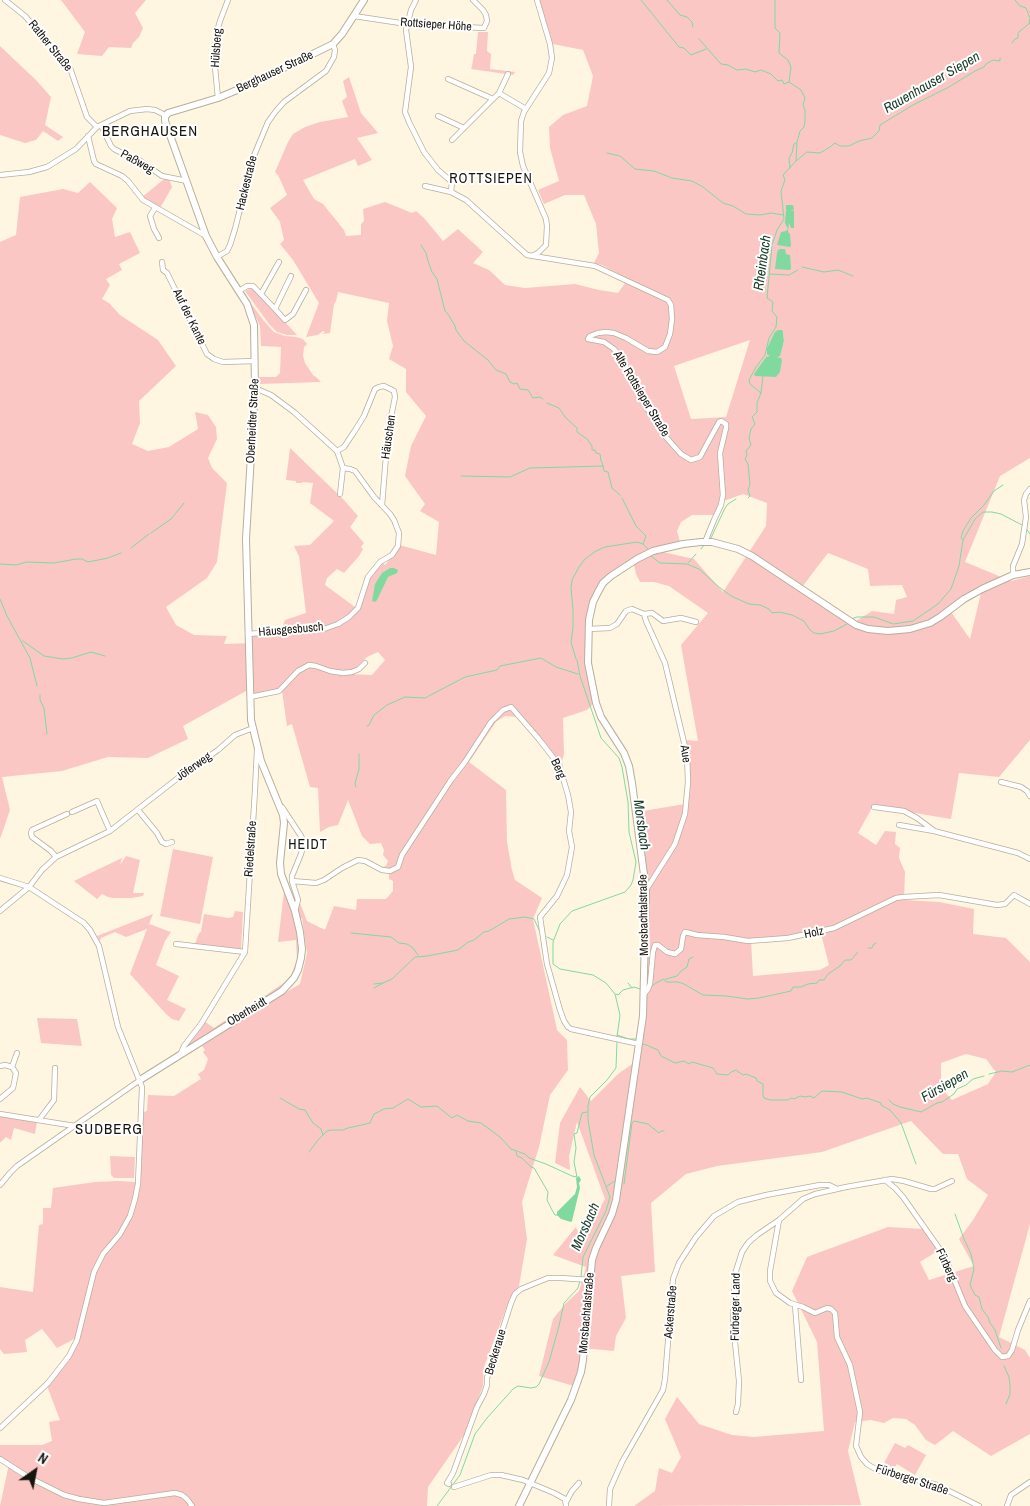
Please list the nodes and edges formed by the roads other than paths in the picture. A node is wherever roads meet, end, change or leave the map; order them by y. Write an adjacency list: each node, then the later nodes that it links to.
1 (5, 0): 18 (street, Rather Straße)
2 (228, 0): 13 (street, Hülsberg)
3 (364, 0): 7 (main road, Berghauser Straße)
4 (416, 0): 8 (street, Alte Rottsieper Straße)
5 (473, 0): 8 (street, Rottsieper Höhe)
6 (537, 0): 15 (street)
7 (354, 16): 8 (street, Rottsieper Höhe); 9 (main road, Berghauser Straße)
8 (407, 24): 25 (street, Alte Rottsieper Straße)
9 (333, 44): 13 (main road, Berghauser Straße); 30 (street, Hackestraße)
10 (508, 74): 12 (street)
11 (448, 79): 14 (street)
12 (499, 93): 14 (street); 15 (street)
13 (218, 98): 16 (main road, Berghauser Straße)
14 (493, 99): 19 (street)
15 (526, 109): 29 (street)
16 (165, 115): 18 (street); 23 (main road, Oberheidter Straße)
17 (438, 116): 19 (street)
18 (99, 126): 20 (street); 23 (street, Paßweg)
19 (464, 128): 21 (street)
20 (88, 136): 22 (street); 26 (street)
21 (452, 140)
22 (0, 175)
23 (187, 182): 27 (main road, Oberheidter Straße)
24 (425, 186): 25 (street)
25 (451, 192): 29 (street, Alte Rottsieper Straße)
26 (155, 208): 27 (street); 28 (street)
27 (206, 236): 30 (main road, Oberheidter Straße)
28 (159, 238)
29 (531, 256): 45 (street, Alte Rottsieper Straße)
30 (218, 257): 35 (main road, Oberheidter Straße)
31 (162, 262): 38 (street, Auf der Kante)
32 (278, 262): 36 (street)
33 (291, 276): 37 (street)
34 (306, 290): 37 (street)
35 (239, 291): 36 (street); 38 (main road, Oberheidter Straße)
36 (261, 294): 37 (street)
37 (274, 308)
38 (256, 360): 39 (main road, Oberheidter Straße)
39 (255, 388): 40 (street); 51 (main road, Oberheidter Straße)
40 (338, 451): 41 (street); 44 (street, Häuschen)
41 (343, 468): 43 (street); 44 (street, Häusgesbusch)
42 (1030, 489): 47 (street)
43 (340, 494)
44 (382, 505): 51 (street, Häusgesbusch)
45 (705, 542): 47 (main road, Morsbachtalstraße); 50 (main road, Morsbachtalstraße)
46 (1030, 572): 47 (main road, Morsbachtalstraße)
47 (1013, 575)
48 (644, 614): 49 (street); 50 (street); 72 (street, Aue)
49 (696, 622)
50 (588, 629): 72 (main road, Morsbachtalstraße)
51 (248, 634): 53 (main road, Oberheidter Straße)
52 (365, 663): 53 (street)
53 (250, 697): 54 (main road, Oberheidter Straße)
54 (253, 728): 55 (main road, Oberheidter Straße); 60 (street, Jöferweg)
55 (257, 746): 58 (main road, Oberheidt); 77 (street, Riedelstraße)
56 (1001, 782): 57 (street)
57 (1030, 796)
58 (278, 801): 70 (street, Oberheidt); 75 (main road, Oberheidt)
59 (874, 807): 65 (street)
60 (138, 810): 64 (street, Jöferweg); 66 (street)
61 (72, 812): 64 (street)
62 (66, 814): 67 (street)
63 (899, 825): 65 (street)
64 (110, 831): 67 (street, Jöferweg)
65 (934, 831): 68 (street)
66 (172, 842)
67 (56, 857): 71 (street, Jöferweg)
68 (1030, 859)
69 (0, 878): 71 (street)
70 (292, 881): 75 (street, Oberheidt); 79 (street, Berg)
71 (29, 888): 74 (street, Jöferweg); 85 (street)
72 (646, 890): 78 (main road, Morsbachtalstraße)
73 (1030, 904): 78 (street, Holz)
74 (0, 911)
75 (295, 911): 81 (main road, Oberheidt)
76 (176, 944): 77 (street)
77 (245, 952): 81 (street, Riedelstraße)
78 (644, 994): 79 (main road, Morsbachtalstraße)
79 (639, 1044): 95 (main road, Morsbachtalstraße)
80 (17, 1053): 83 (street)
81 (181, 1054): 85 (main road, Oberheidt)
82 (0, 1066): 83 (street)
83 (12, 1067): 86 (street)
84 (55, 1068): 88 (street)
85 (140, 1080): 89 (street); 100 (street)
86 (0, 1099)
87 (0, 1114): 88 (street)
88 (39, 1120): 89 (street)
89 (75, 1126): 92 (street)
90 (885, 1180): 91 (street); 93 (street); 96 (street, Fürberg)
91 (952, 1182)
92 (0, 1185)
93 (837, 1189): 94 (street); 108 (street, Ackerstraße)
94 (779, 1220): 97 (street, Fürberger Straße); 99 (street, Fürberger Land)
95 (588, 1280): 103 (main road, Morsbachtalstraße); 103 (street, Beckeraue)
96 (1030, 1301)
97 (795, 1305): 98 (street); 109 (street, Fürberger Straße)
98 (801, 1380)
99 (736, 1412)
100 (0, 1428)
101 (0, 1459): 106 (street)
102 (1030, 1482): 110 (street)
103 (530, 1483): 105 (street); 107 (main road, Morsbachtalstraße)
104 (579, 1483): 105 (street)
105 (566, 1504)
106 (192, 1506)
107 (519, 1506)
108 (609, 1506)
109 (979, 1506)
110 (1007, 1506)

